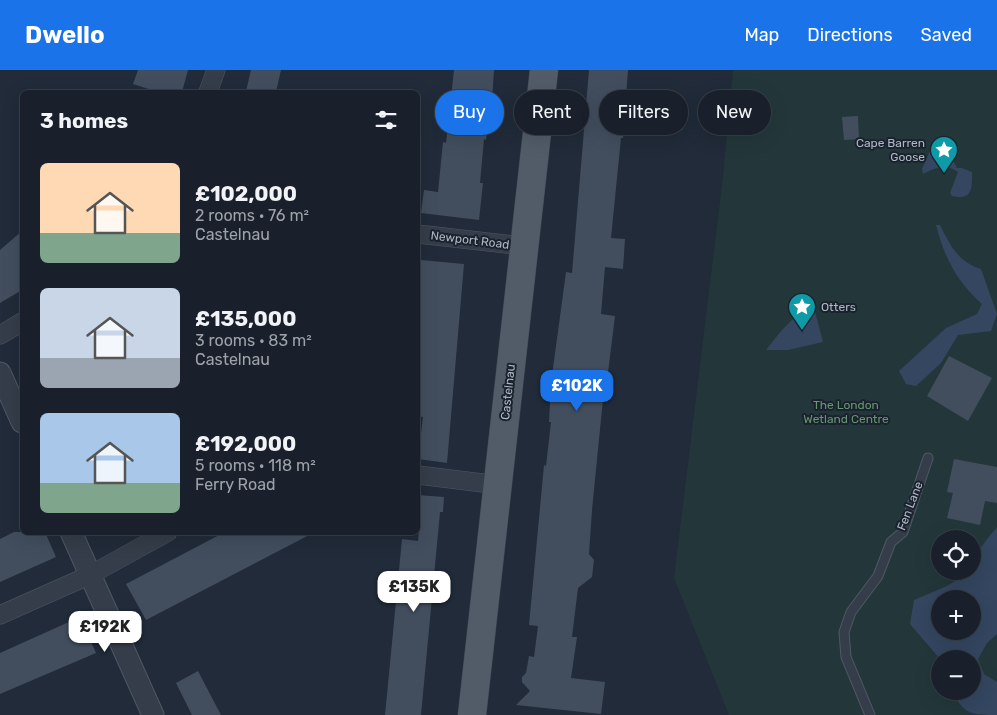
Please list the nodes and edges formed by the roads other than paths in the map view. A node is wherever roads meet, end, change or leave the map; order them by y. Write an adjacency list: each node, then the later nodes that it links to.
1 (216, 70): 3 (street)
2 (544, 70): 5 (main road, Castelnau)
3 (209, 90)
4 (420, 234): 5 (street, Newport Road)
5 (523, 246): 12 (main road, Castelnau)
6 (20, 323): 7 (street)
7 (0, 335)
8 (0, 373): 9 (street)
9 (20, 418)
10 (928, 458): 19 (lane, Fen Lane)
11 (420, 475): 12 (street)
12 (499, 485): 18 (main road, Castelnau)
13 (72, 535): 15 (street)
14 (163, 535): 15 (street)
15 (90, 575): 16 (street); 17 (street)
16 (0, 615)
17 (153, 715)
18 (472, 715)
19 (870, 715)

